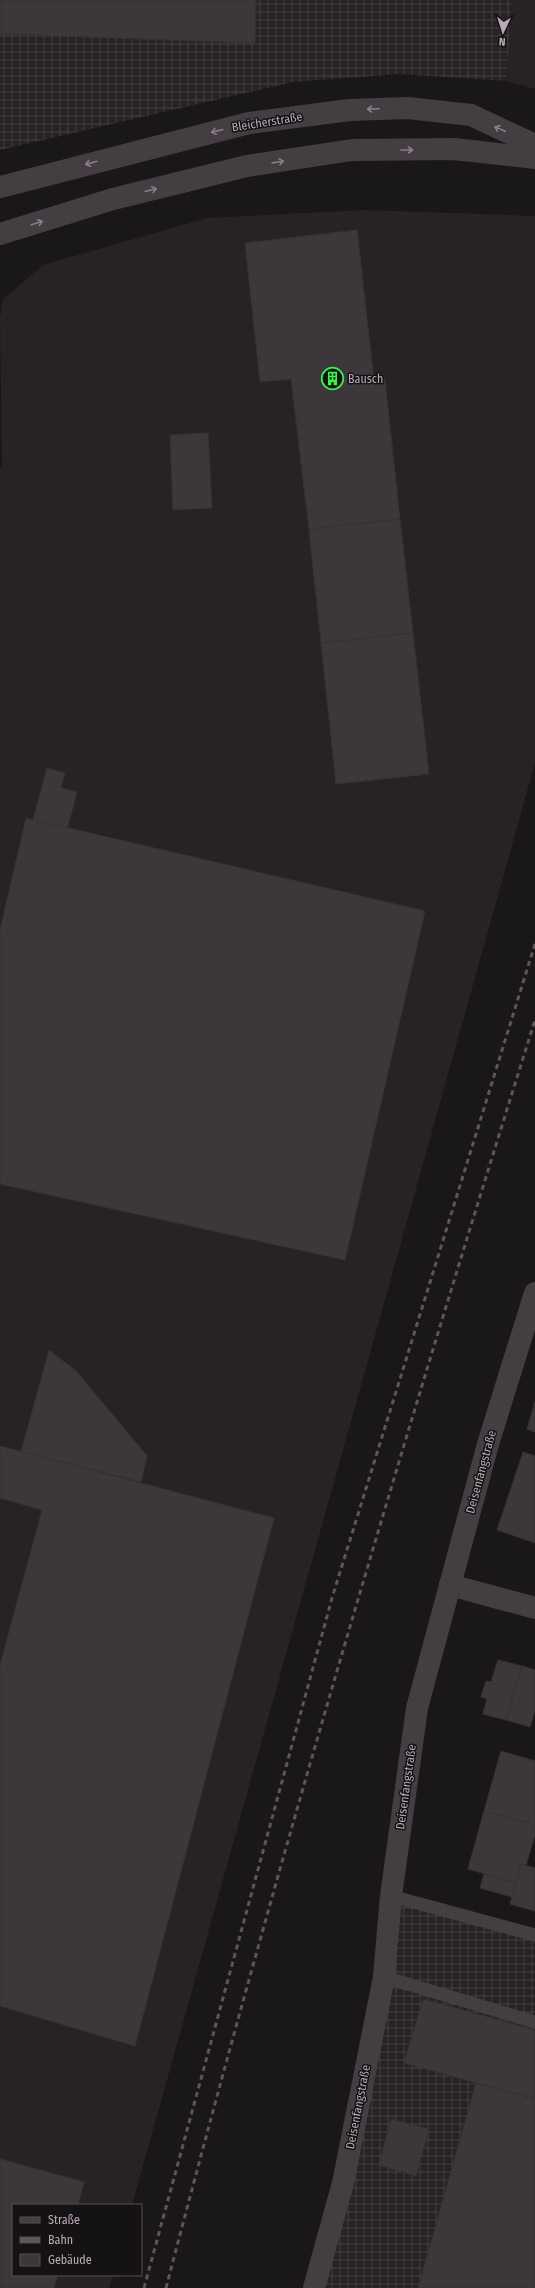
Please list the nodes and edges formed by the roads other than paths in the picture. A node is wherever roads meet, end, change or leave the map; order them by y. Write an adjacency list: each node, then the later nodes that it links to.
1 (535, 145): 3 (street, Bleicherstraße, one-way to 3)
2 (535, 158): 4 (street, one-way to 2)
3 (0, 187)
4 (0, 234)
5 (535, 1293): 6 (street, Deisenfangstraße)
6 (450, 1585): 7 (street); 8 (street, Deisenfangstraße)
7 (535, 1608)
8 (391, 1896): 9 (lane); 10 (street, Deisenfangstraße)
9 (535, 1935)
10 (384, 1977): 11 (lane); 12 (street, Deisenfangstraße)
11 (535, 2022)
12 (314, 2288)

